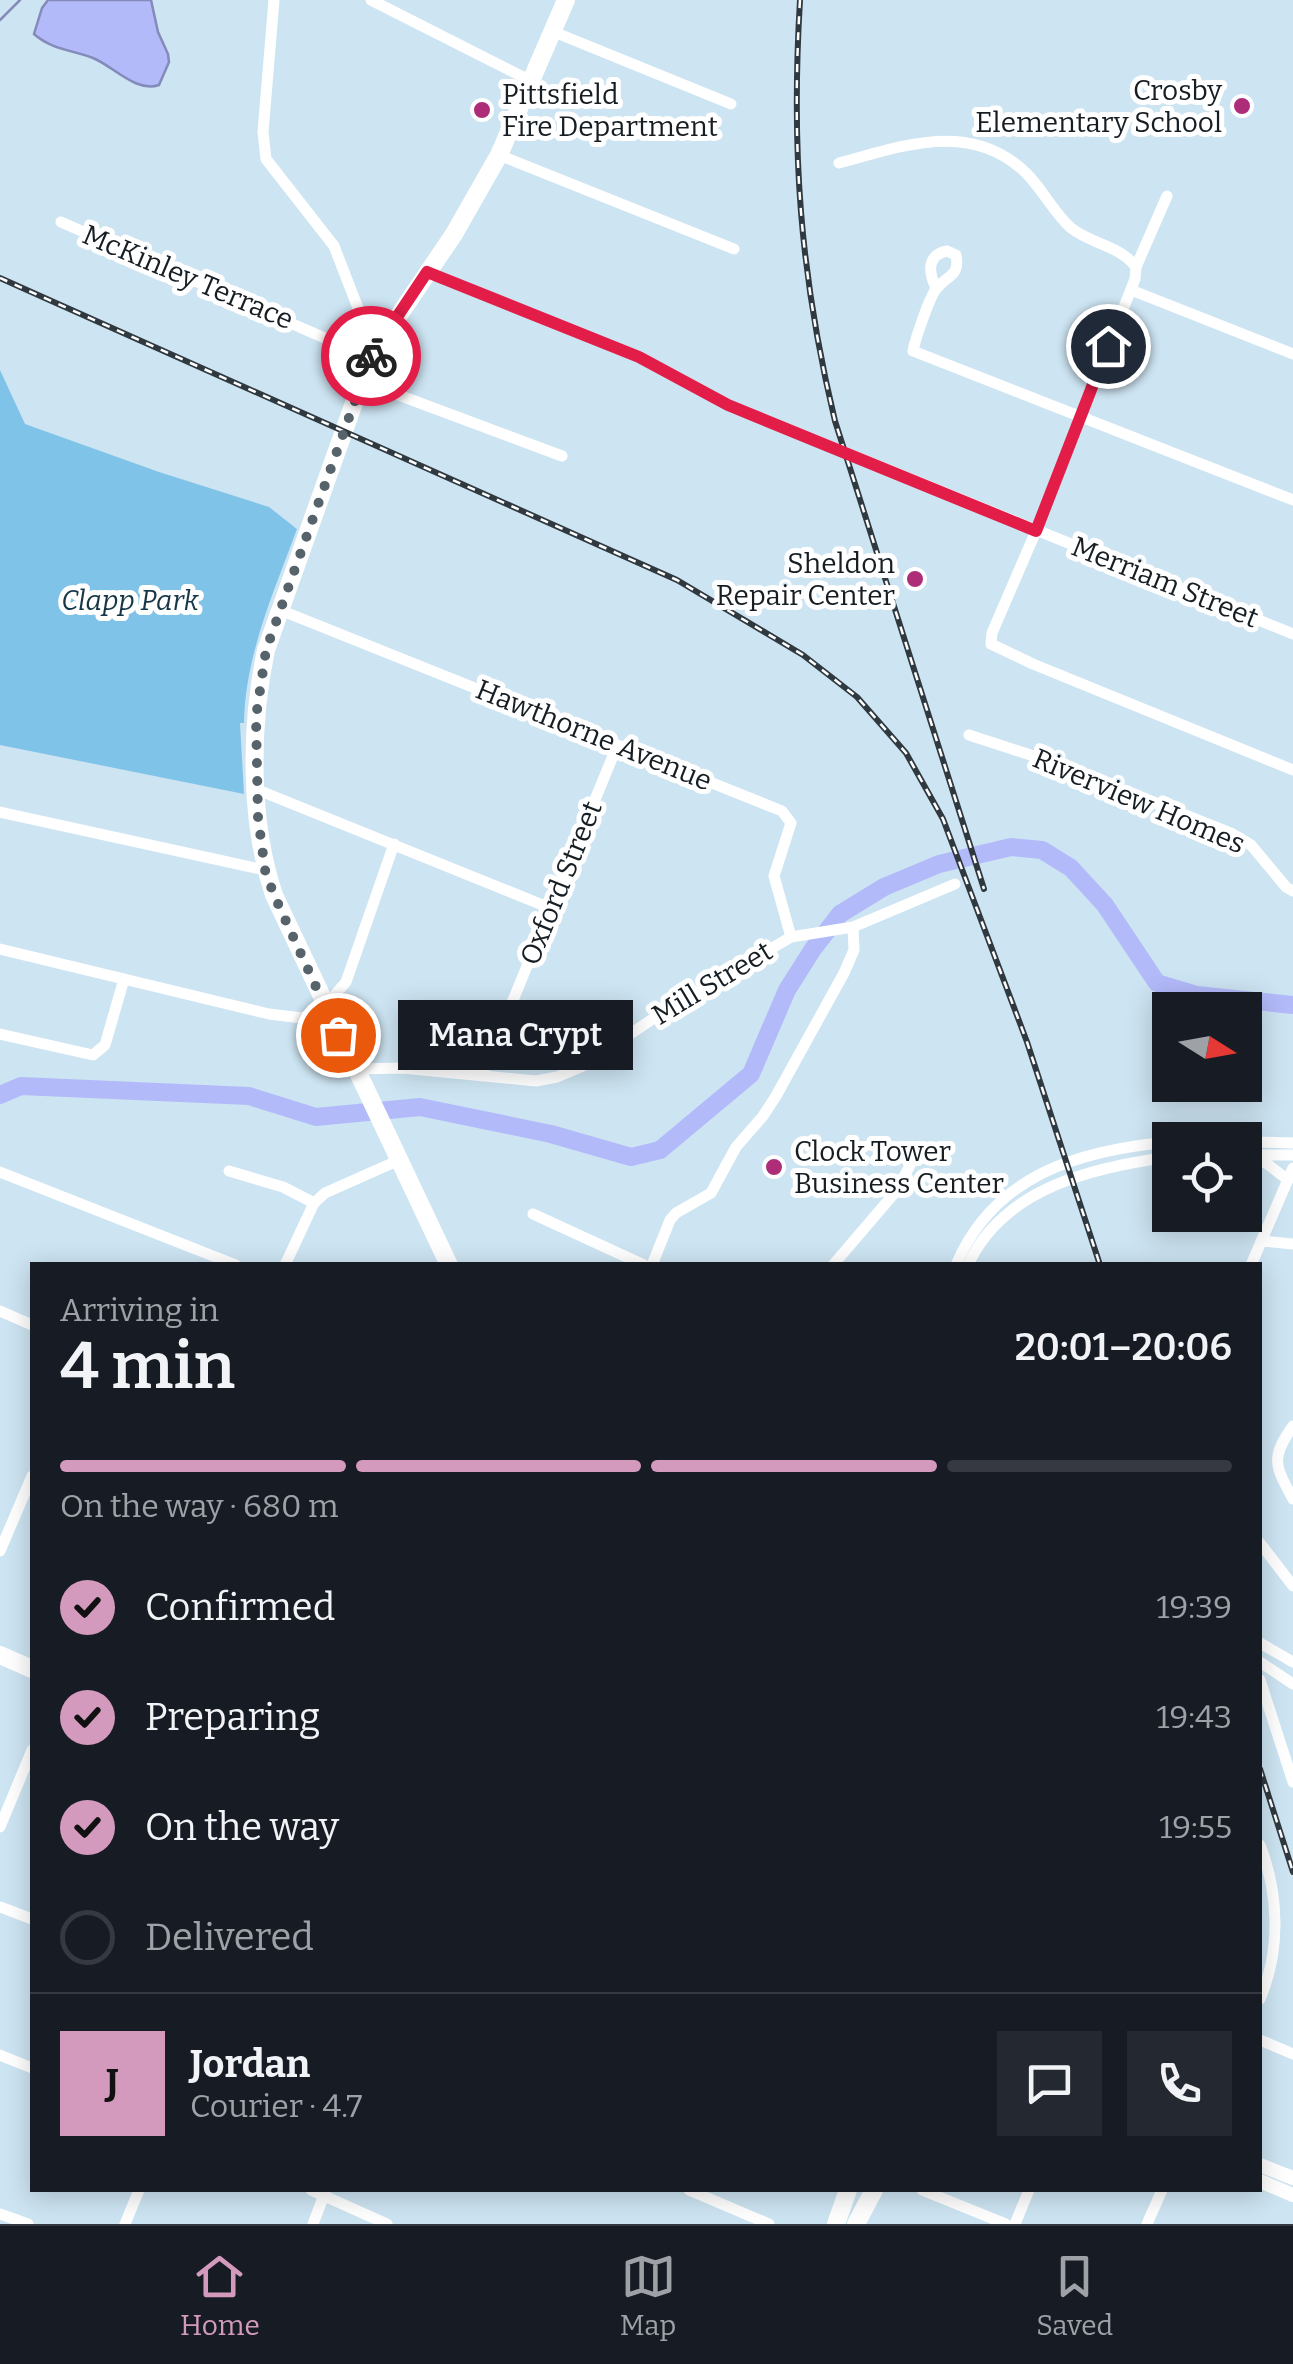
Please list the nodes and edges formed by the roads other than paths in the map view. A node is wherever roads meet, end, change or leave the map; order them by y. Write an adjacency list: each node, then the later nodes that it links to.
1 (274, 0): 16 (street)
2 (371, 0): 5 (street)
3 (566, 0): 4 (highway)
4 (554, 32): 5 (highway); 6 (street)
5 (533, 82): 7 (highway)
6 (732, 104)
7 (499, 155): 11 (street); 13 (highway)
8 (839, 163): 12 (street)
9 (1167, 196): 12 (street)
10 (60, 222): 18 (street, McKinley Terrace)
11 (734, 249)
12 (1136, 267): 15 (street)
13 (427, 272): 16 (highway); 23 (street, Merriam Street)
14 (936, 288): 20 (street)
15 (1130, 290): 17 (street); 20 (street)
16 (383, 336): 18 (highway)
17 (1293, 354)
18 (370, 358): 19 (highway)
19 (361, 382): 21 (street); 24 (highway)
20 (1080, 416): 22 (street); 23 (street)
21 (562, 456)
22 (1293, 500)
23 (1036, 531): 25 (street, Merriam Street); 28 (street)
24 (280, 610): 27 (street, Hawthorne Avenue); 29 (highway)
25 (1293, 634)
26 (970, 735): 34 (street, Riverview Homes)
27 (616, 746): 35 (street, Oxford Street); 37 (street, Hawthorne Avenue)
28 (1293, 770)
29 (258, 790): 31 (street); 32 (highway)
30 (0, 812): 32 (street)
31 (394, 844): 35 (street); 40 (street)
32 (265, 870): 40 (highway)
33 (955, 884): 36 (street, Mill Street)
34 (1293, 891)
35 (550, 908): 43 (street, Oxford Street)
36 (853, 927): 37 (street, Mill Street); 64 (street)
37 (791, 936): 43 (street, Mill Street)
38 (0, 949): 39 (street)
39 (124, 978): 40 (street); 41 (street)
40 (324, 1006): 42 (highway)
41 (0, 1034)
42 (357, 1074): 43 (street, Mill Street); 50 (highway)
43 (482, 1076)
44 (1262, 1142): 45 (street)
45 (1293, 1143)
46 (1152, 1144): 66 (street)
47 (1293, 1155): 49 (street)
48 (914, 1156): 65 (street)
49 (1262, 1156)
50 (397, 1161): 56 (street); 62 (highway)
51 (1152, 1161): 67 (street)
52 (1262, 1162): 55 (street)
53 (229, 1171): 56 (street)
54 (0, 1172): 60 (street)
55 (1290, 1174): 58 (street)
56 (314, 1203): 61 (street)
57 (533, 1214): 63 (street)
58 (1261, 1241): 59 (street); 68 (street)
59 (1293, 1244)
60 (228, 1262)
61 (286, 1262)
62 (448, 1262)
63 (637, 1262)
64 (653, 1262)
65 (835, 1262)
66 (958, 1262)
67 (970, 1262)
68 (1252, 1262)
69 (0, 1311): 70 (street)
70 (30, 1324)
71 (1293, 1426): 73 (street)
72 (30, 1481): 75 (street)
73 (1293, 1499)
74 (1262, 1546): 76 (street)
75 (0, 1551)
76 (1293, 1586)
77 (1262, 1644): 79 (street)
78 (0, 1655): 81 (highway)
79 (1293, 1662)
80 (1262, 1663): 82 (street)
81 (30, 1668)
82 (1293, 1684)
83 (1262, 1686): 85 (street)
84 (30, 1755): 86 (street)
85 (1293, 1782)
86 (0, 1827)
87 (1262, 1852): 90 (street)
88 (0, 1906): 89 (street)
89 (30, 1919)
90 (1262, 1993)
91 (1262, 2041): 92 (street)
92 (1293, 2054)
93 (0, 2055): 94 (street)
94 (30, 2067)
95 (1262, 2165): 96 (main road)
96 (1293, 2178)
97 (1262, 2182): 105 (main road)
98 (137, 2192): 109 (street)
99 (320, 2192): 110 (street); 111 (street)
100 (694, 2192): 112 (street)
101 (873, 2192): 114 (highway)
102 (927, 2192): 115 (street)
103 (1028, 2192): 116 (street)
104 (1161, 2192): 117 (street)
105 (1293, 2196)
106 (846, 2197): 113 (highway)
107 (0, 2214): 108 (street)
108 (28, 2224)
109 (125, 2224)
110 (313, 2224)
111 (387, 2224)
112 (769, 2224)
113 (836, 2224)
114 (856, 2224)
115 (1006, 2224)
116 (1015, 2224)
117 (1147, 2224)

